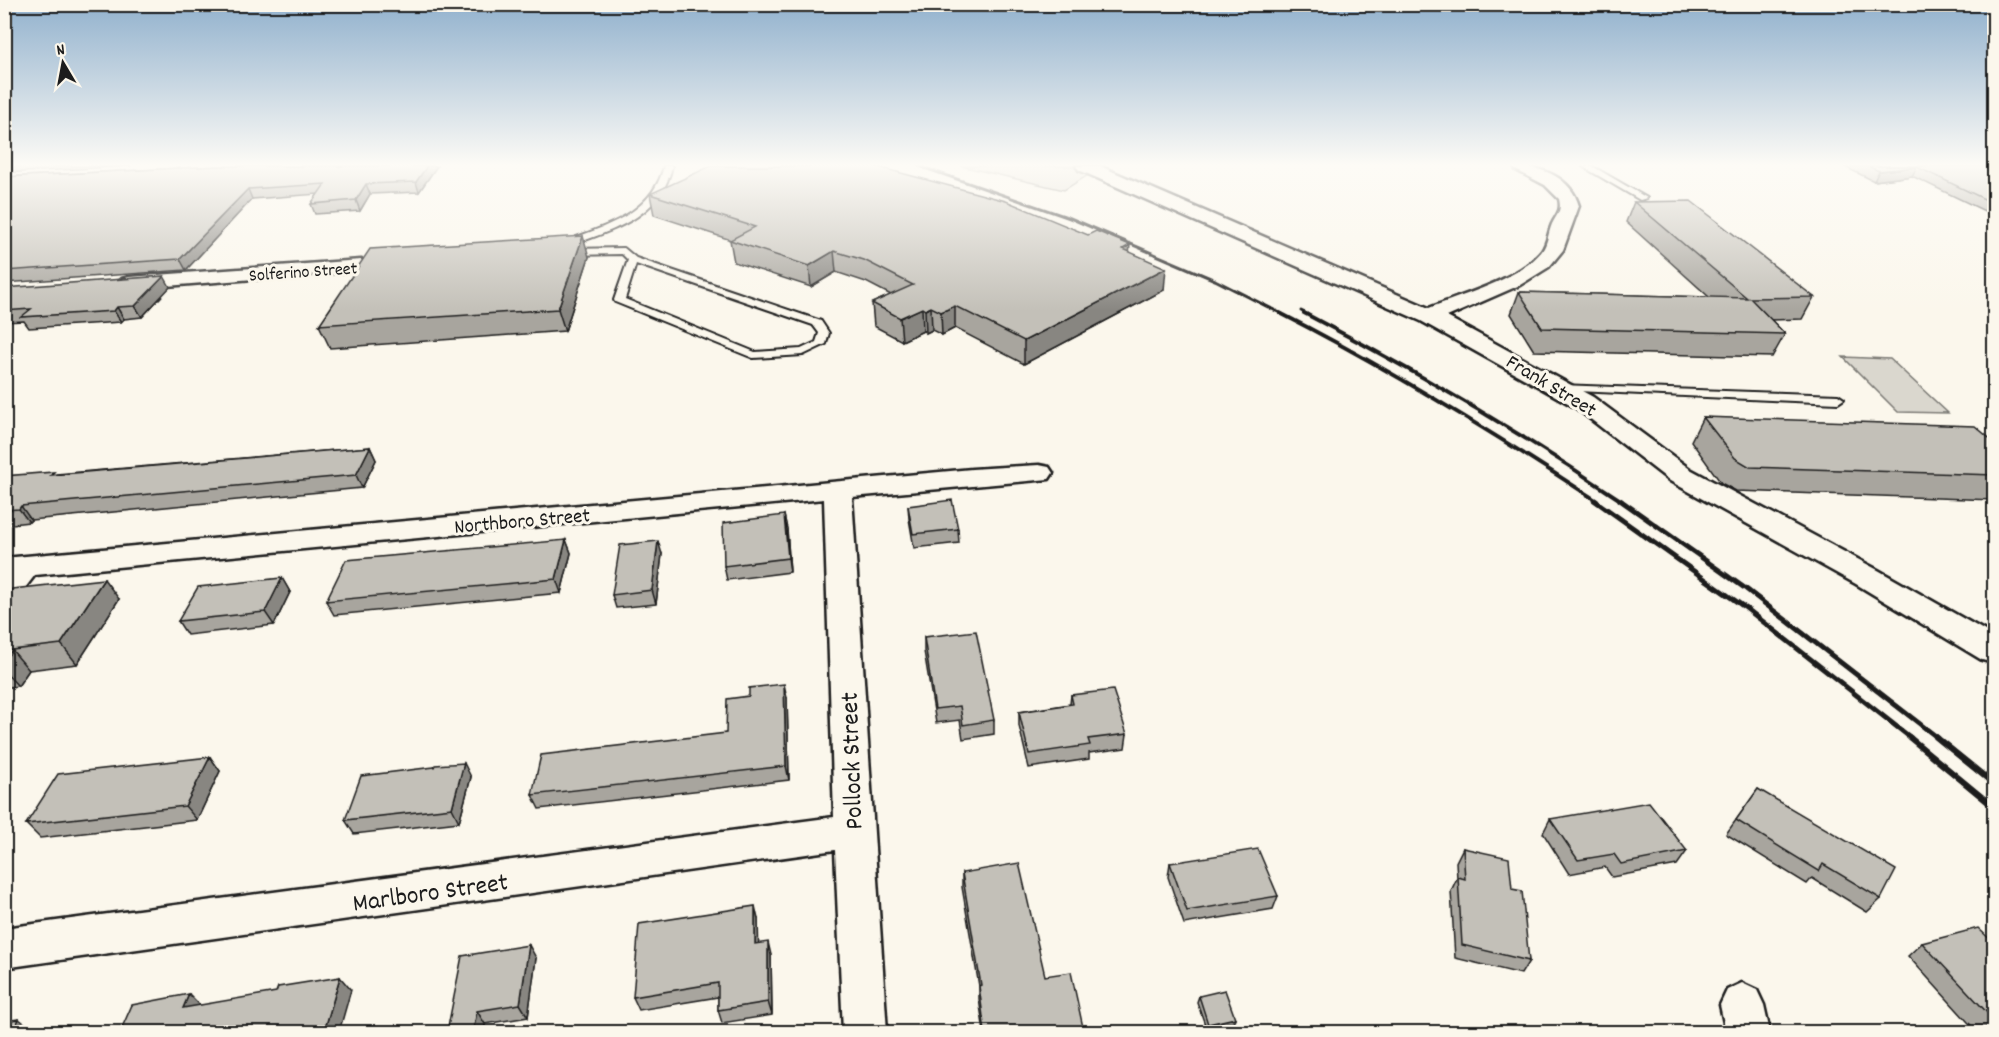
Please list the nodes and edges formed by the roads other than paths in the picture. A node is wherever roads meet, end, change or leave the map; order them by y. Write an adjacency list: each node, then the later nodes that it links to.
1 (634, 214): 4 (lane)
2 (1196, 214): 7 (street, Frank Street)
3 (1568, 214): 7 (street)
4 (633, 260): 4 (lane)
5 (366, 266): 6 (street, Solferino Street)
6 (109, 285)
7 (1429, 316): 8 (street, Frank Street)
8 (1559, 388): 9 (lane); 14 (street, Frank Street)
9 (1838, 399)
10 (1040, 473): 11 (street, Northboro Street)
11 (838, 490): 12 (street, Northboro Street); 15 (street, Pollock Street)
12 (15, 567): 13 (street)
13 (4, 593)
14 (1995, 651)
15 (854, 831): 16 (street, Marlboro Street); 17 (street, Pollock Street)
16 (4, 948)
17 (865, 1032)

